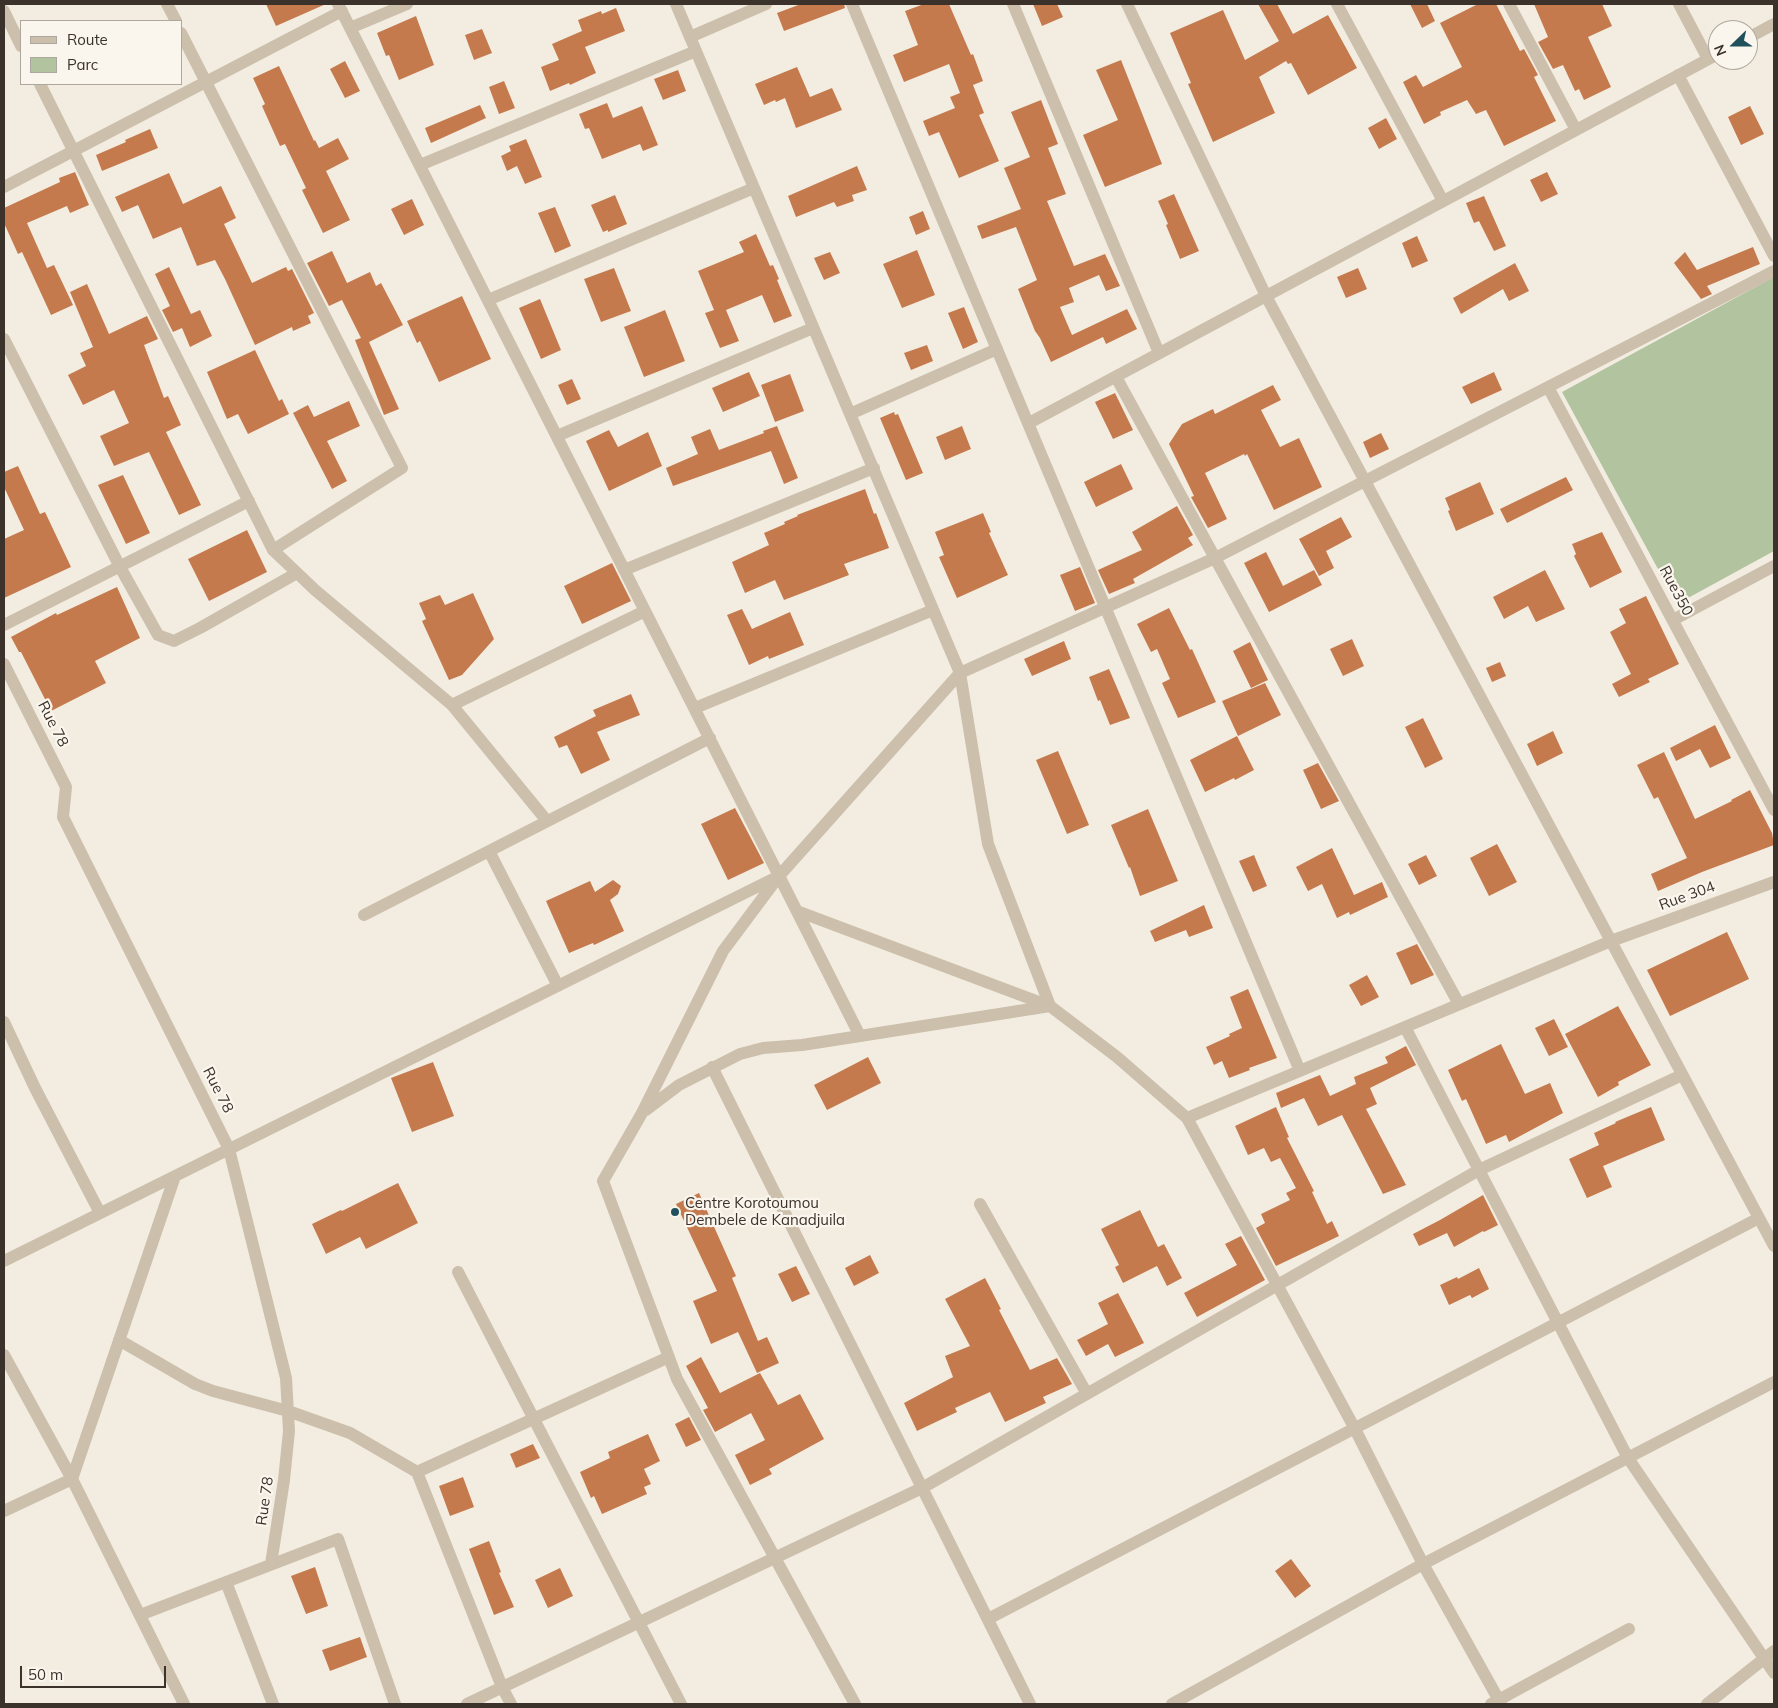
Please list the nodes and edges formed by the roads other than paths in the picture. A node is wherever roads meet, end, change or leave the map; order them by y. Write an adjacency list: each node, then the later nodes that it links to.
1 (167, 4): 13 (street)
2 (407, 4): 15 (street)
3 (676, 4): 18 (street)
4 (766, 4): 18 (street)
5 (852, 4): 38 (street)
6 (1013, 4): 39 (street)
7 (1127, 4): 34 (street)
8 (1337, 4): 31 (street)
9 (1508, 4): 26 (street)
10 (1679, 4): 20 (street)
11 (340, 8): 15 (street); 24 (street)
12 (4, 11): 19 (street)
13 (175, 20)
14 (1774, 24): 16 (street)
15 (350, 28): 28 (street)
16 (1758, 33)
17 (182, 34): 24 (street)
18 (690, 37): 21 (street)
19 (20, 44)
20 (1708, 48)
21 (696, 51): 28 (street); 30 (street)
22 (1708, 59): 23 (street)
23 (1678, 75): 26 (street); 32 (street)
24 (206, 82): 27 (street); 48 (street)
25 (41, 85): 27 (street)
26 (1576, 130): 31 (street)
27 (74, 151): 29 (street); 47 (street)
28 (420, 165): 35 (street)
29 (4, 187)
30 (754, 188): 35 (street); 36 (street)
31 (1443, 202): 34 (street)
32 (1774, 256)
33 (1774, 271): 41 (street)
34 (1266, 296): 39 (street); 46 (street)
35 (488, 300): 44 (street)
36 (814, 328): 42 (street); 44 (street)
37 (4, 339): 51 (street)
38 (997, 349): 42 (street); 43 (street)
39 (1160, 353): 40 (street)
40 (1116, 377): 43 (street); 49 (street)
41 (1548, 387): 46 (street); 57 (street, Rue350)
42 (850, 414): 45 (street)
43 (1029, 423): 54 (street)
44 (557, 436): 52 (street)
45 (874, 468): 52 (street); 55 (street)
46 (1365, 481): 49 (street); 71 (street)
47 (248, 501): 48 (street); 51 (street)
48 (272, 550): 53 (street)
49 (1215, 558): 54 (street); 73 (street)
50 (1774, 566): 57 (street)
51 (120, 567): 53 (street); 58 (street)
52 (624, 570): 56 (street)
53 (296, 573): 61 (street)
54 (1105, 608): 60 (street); 79 (street)
55 (933, 610): 60 (street); 62 (street)
56 (645, 611): 61 (street); 62 (street)
57 (1673, 620): 64 (street, Rue350)
58 (4, 625)
59 (4, 664): 83 (street, Rue 78)
60 (960, 673): 67 (street); 74 (street)
61 (452, 705): 65 (street)
62 (694, 708): 63 (street)
63 (710, 738): 65 (street); 67 (street)
64 (1774, 810)
65 (547, 821): 66 (street)
66 (489, 851): 70 (street); 72 (street)
67 (779, 876): 69 (street); 72 (street); 81 (street)
68 (1774, 882): 71 (street, Rue 304)
69 (797, 911): 74 (street); 77 (street)
70 (364, 915)
71 (1611, 941): 73 (street, Rue 304); 80 (street)
72 (558, 986): 83 (street)
73 (1459, 1004): 76 (street, Rue 304)
74 (1050, 1006): 77 (street); 82 (street)
75 (4, 1022): 87 (street)
76 (1405, 1027): 79 (street, Rue 304); 84 (street)
77 (860, 1036): 78 (street)
78 (712, 1067): 81 (street); 105 (street)
79 (1300, 1071): 82 (street, Rue 304)
80 (1682, 1075): 84 (street); 88 (street)
81 (642, 1113): 96 (street)
82 (1187, 1118): 92 (street)
83 (229, 1149): 85 (street); 99 (street, Rue 78)
84 (1479, 1170): 92 (street); 93 (street)
85 (175, 1176): 87 (street); 94 (street)
86 (980, 1204): 98 (street)
87 (100, 1213): 90 (street)
88 (1759, 1218): 89 (street); 93 (street)
89 (1774, 1246)
90 (4, 1261)
91 (458, 1272): 100 (street)
92 (1277, 1286): 98 (street); 101 (street)
93 (1558, 1322): 101 (street); 102 (street)
94 (119, 1340): 99 (street); 104 (street)
95 (4, 1355): 104 (street)
96 (669, 1357): 100 (street); 107 (street)
97 (1774, 1382): 102 (street)
98 (1087, 1394): 105 (street)
99 (288, 1411): 103 (street); 108 (street, Rue 78)
100 (534, 1419): 103 (street); 113 (street)
101 (1355, 1429): 109 (street); 112 (street)
102 (1628, 1458): 109 (street); 115 (street)
103 (417, 1472): 117 (street)
104 (72, 1479): 106 (street); 111 (street)
105 (922, 1488): 107 (street); 112 (street)
106 (4, 1511)
107 (775, 1558): 113 (street); 125 (street)
108 (272, 1564): 110 (street); 121 (street)
109 (1424, 1564): 118 (street); 127 (street)
110 (226, 1582): 111 (street); 120 (street)
111 (140, 1615): 119 (street)
112 (988, 1619): 126 (street)
113 (639, 1623): 117 (street); 124 (street)
114 (1629, 1629): 118 (street)
115 (1770, 1655): 116 (street); 128 (street)
116 (1774, 1673)
117 (502, 1688): 122 (street); 123 (street)
118 (1497, 1703)
119 (184, 1704)
120 (273, 1704)
121 (395, 1704)
122 (467, 1704)
123 (512, 1704)
124 (681, 1704)
125 (854, 1704)
126 (1030, 1704)
127 (1172, 1704)
128 (1707, 1704)

